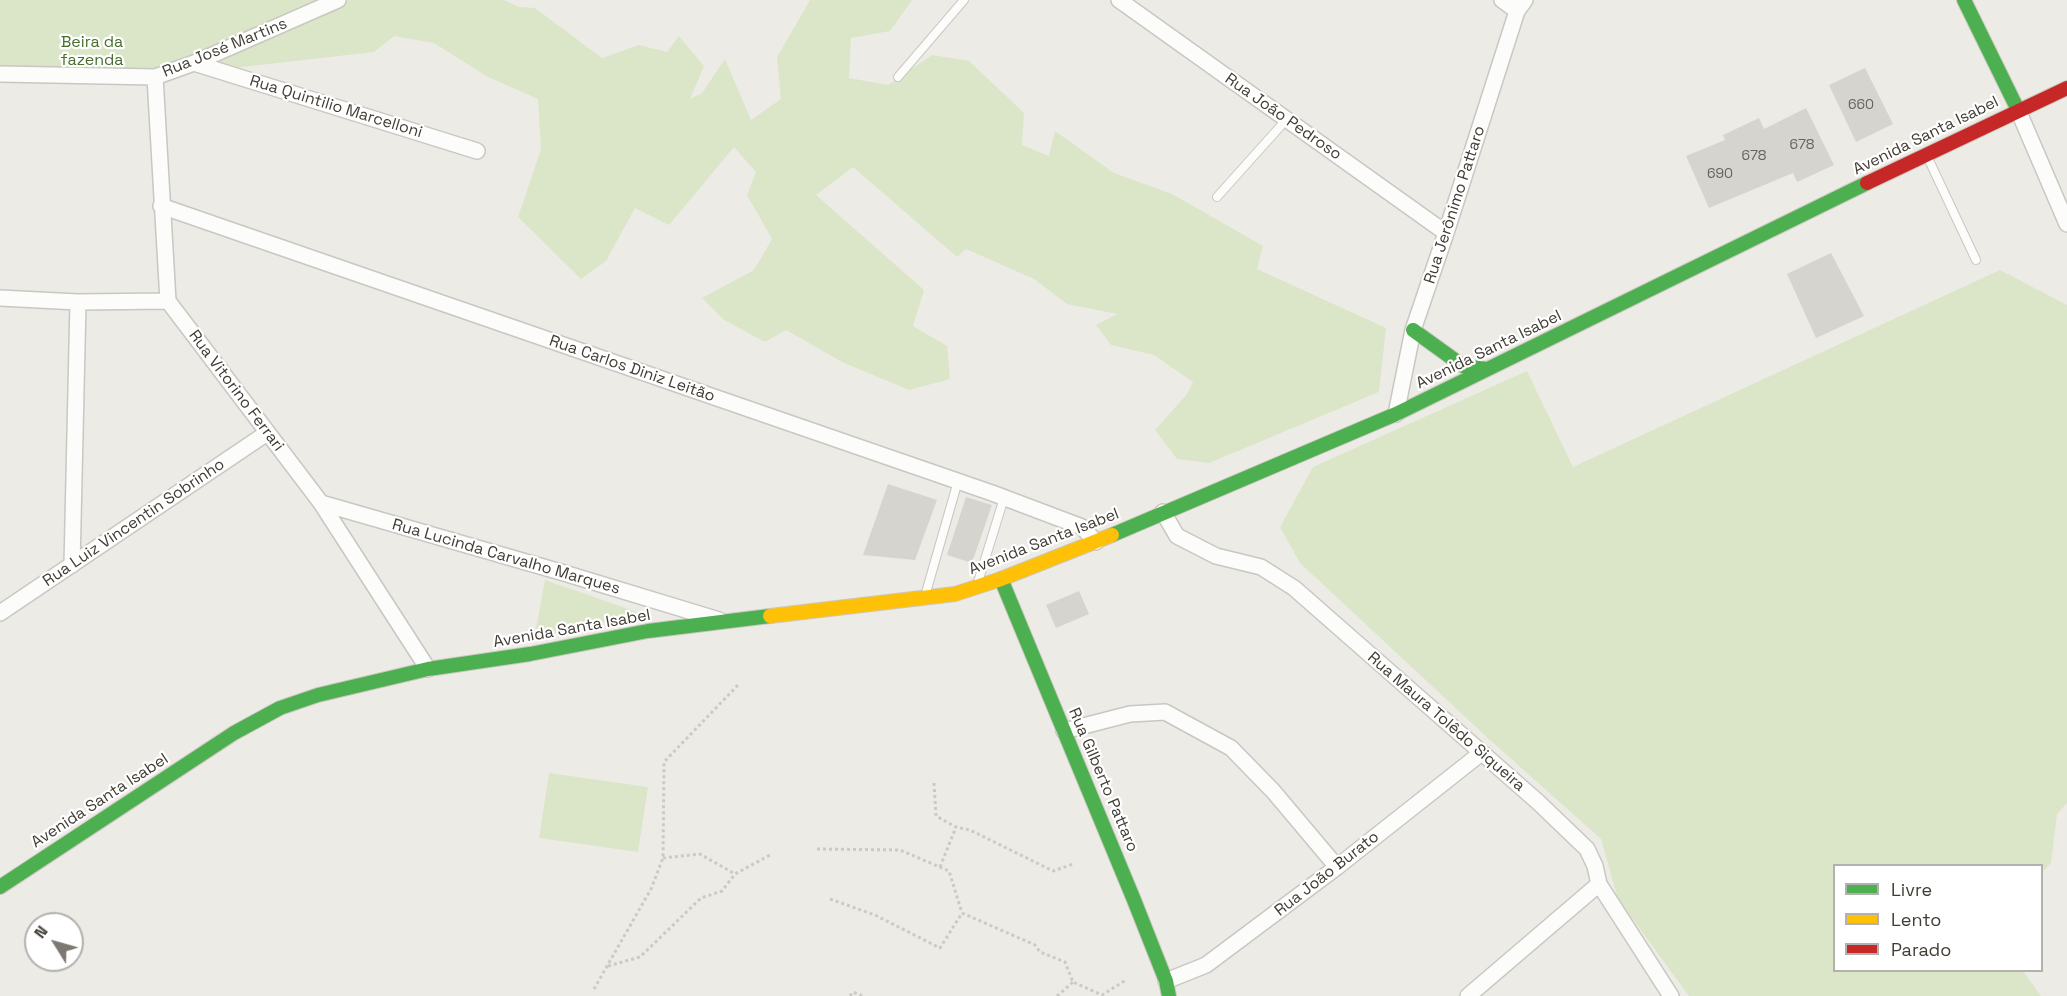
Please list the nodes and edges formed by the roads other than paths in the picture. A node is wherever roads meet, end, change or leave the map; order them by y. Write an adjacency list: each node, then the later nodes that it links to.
1 (338, 0): 7 (street, Rua José Martins)
2 (964, 0): 10 (lane)
3 (1119, 0): 13 (street, Rua João Pedroso)
4 (1502, 0): 6 (street)
5 (1964, 0): 12 (main road)
6 (1521, 6): 19 (street, Rua Jerônimo Pattaro)
7 (194, 63): 9 (street, Rua José Martins); 14 (street, Rua Quintilio Marcelloni)
8 (0, 74): 9 (street, Rua José Martins)
9 (155, 77): 17 (street)
10 (898, 77)
11 (2067, 88): 12 (main road, Avenida Santa Isabel)
12 (2018, 110): 15 (main road, Avenida Santa Isabel); 18 (street)
13 (1287, 120): 16 (lane); 19 (street, Rua João Pedroso)
14 (477, 151)
15 (1927, 154): 20 (lane); 25 (main road, Avenida Santa Isabel)
16 (1217, 197)
17 (161, 206): 22 (street); 28 (street, Rua Carlos Diniz Leitão)
18 (2067, 224)
19 (1446, 233): 24 (street, Rua Jerônimo Pattaro)
20 (1976, 260)
21 (0, 298): 23 (street)
22 (168, 301): 23 (street); 27 (street, Rua Vitorino Ferrari)
23 (78, 302): 33 (street)
24 (1413, 330): 25 (main road); 26 (street, Rua Jerônimo Pattaro)
25 (1486, 369): 26 (main road, Avenida Santa Isabel)
26 (1396, 414): 31 (main road, Avenida Santa Isabel)
27 (267, 433): 30 (street, Rua Vitorino Ferrari); 33 (street, Rua Luiz Vincentin Sobrinho)
28 (958, 482): 29 (street, Rua Carlos Diniz Leitão); 36 (lane)
29 (1004, 498): 32 (street, Rua Carlos Diniz Leitão); 35 (lane)
30 (321, 503): 38 (street, Rua Lucinda Carvalho Marques); 39 (street, Rua Vitorino Ferrari)
31 (1163, 512): 32 (main road, Avenida Santa Isabel); 41 (street, Rua Maura Tolêdo Siqueira)
32 (1096, 542): 34 (main road, Avenida Santa Isabel)
33 (72, 565): 37 (street, Rua Luiz Vincentin Sobrinho)
34 (1001, 579): 35 (main road, Avenida Santa Isabel); 40 (main road, Rua Gilberto Pattaro)
35 (977, 587): 36 (main road, Avenida Santa Isabel)
36 (924, 597): 38 (main road, Avenida Santa Isabel)
37 (0, 613)
38 (725, 622): 39 (main road, Avenida Santa Isabel)
39 (428, 669): 44 (main road, Avenida Santa Isabel)
40 (1064, 730): 42 (street); 45 (main road, Rua Gilberto Pattaro)
41 (1480, 753): 42 (street, Rua João Burato); 43 (street, Rua Maura Tolêdo Siqueira)
42 (1337, 867): 45 (street, Rua João Burato)
43 (1599, 884): 46 (street); 47 (street, Rua Maura Tolêdo Siqueira)
44 (0, 887)
45 (1168, 989)
46 (1471, 995)
47 (1671, 996)

